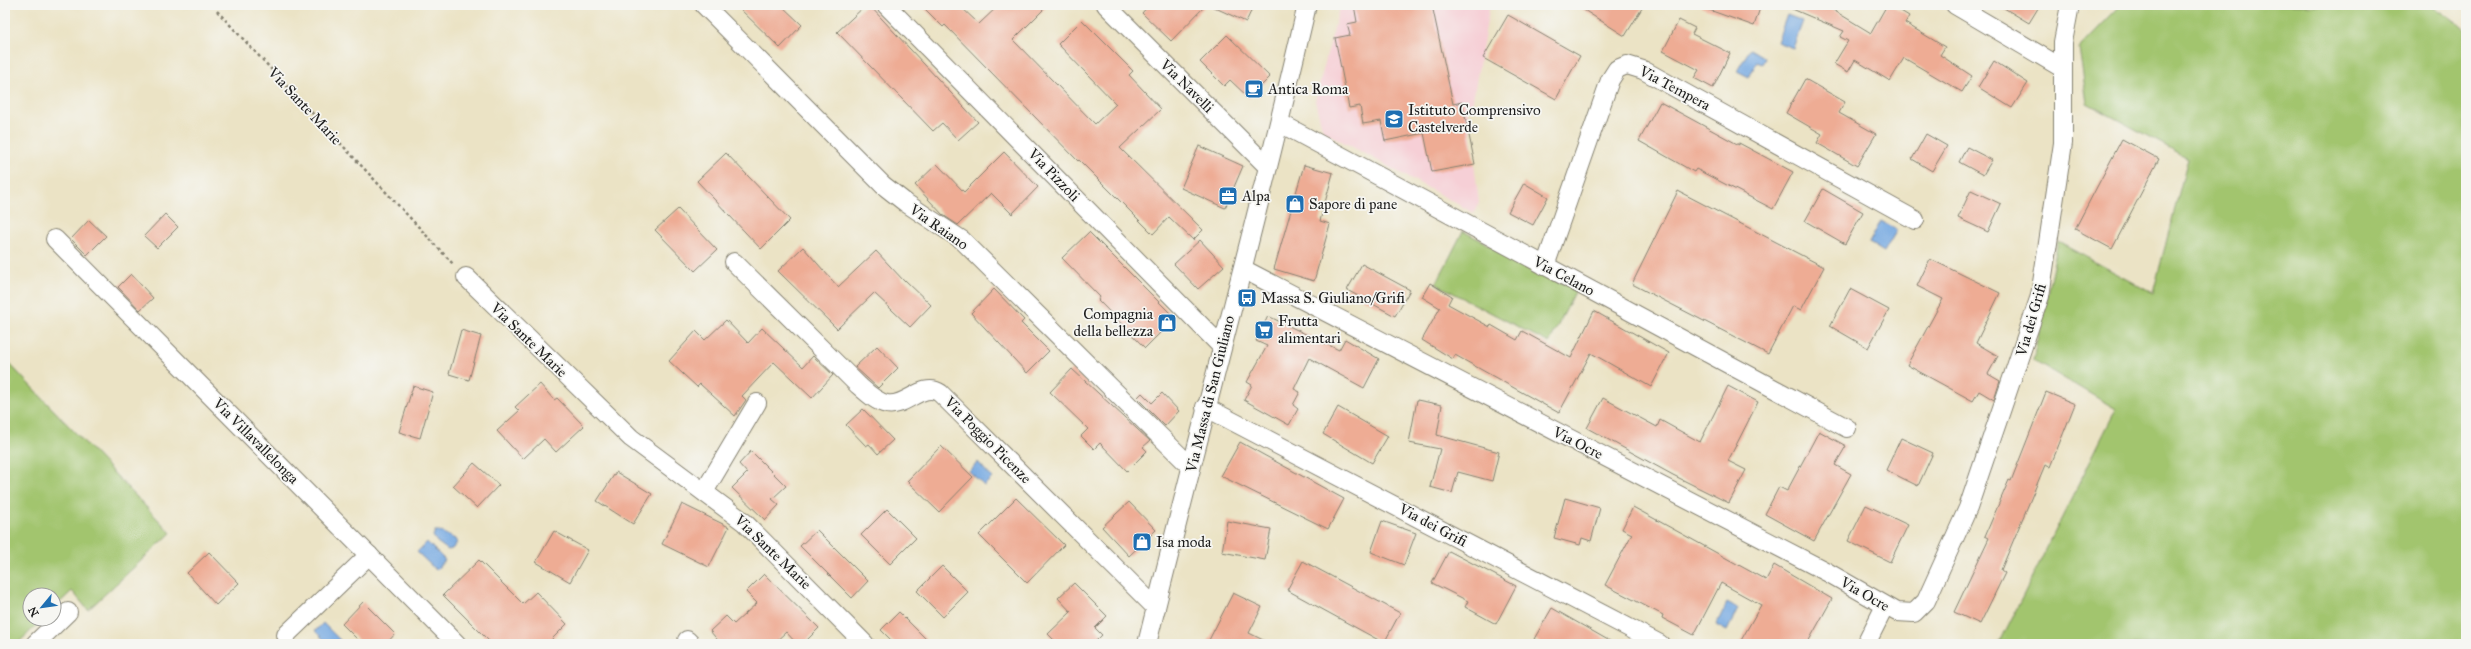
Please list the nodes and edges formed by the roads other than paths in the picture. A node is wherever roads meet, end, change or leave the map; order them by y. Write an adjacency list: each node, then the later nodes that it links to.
1 (704, 5): 20 (street, Via Raiano)
2 (886, 5): 16 (street, Via Pizzoli)
3 (1106, 5): 9 (street, Via Navelli)
4 (1307, 5): 8 (street, Via Massa di San Giuliano)
5 (1955, 5): 7 (street)
6 (2070, 5): 7 (street, Via dei Grifi)
7 (2062, 68): 26 (street, Via dei Grifi)
8 (1280, 123): 9 (street, Via Massa di San Giuliano); 13 (street, Via Celano)
9 (1268, 167): 14 (street, Via Massa di San Giuliano)
10 (1915, 220): 13 (street, Via Tempera)
11 (55, 239): 22 (street, Via Villavallelonga)
12 (734, 262): 24 (street, Via Poggio Picenze)
13 (1545, 266): 19 (street, Via Celano)
14 (1243, 269): 16 (street, Via Massa di San Giuliano); 23 (street, Via Ocre)
15 (466, 277): 21 (street, Via Sante Marie)
16 (1221, 346): 18 (street, Via Massa di San Giuliano)
17 (757, 403): 21 (street)
18 (1205, 407): 20 (street, Via Massa di San Giuliano); 32 (street, Via dei Grifi)
19 (1847, 428)
20 (1191, 467): 24 (street, Via Massa di San Giuliano)
21 (704, 492): 31 (street, Via Sante Marie)
22 (369, 555): 27 (street); 30 (street, Via Villavallelonga)
23 (1885, 606): 26 (street, Via Ocre); 33 (street)
24 (1156, 608): 28 (street, Via Massa di San Giuliano)
25 (68, 612): 29 (street)
26 (1914, 613)
27 (286, 635)
28 (1151, 642)
29 (35, 644)
30 (457, 644)
31 (864, 644)
32 (1660, 644)
33 (1866, 644)

